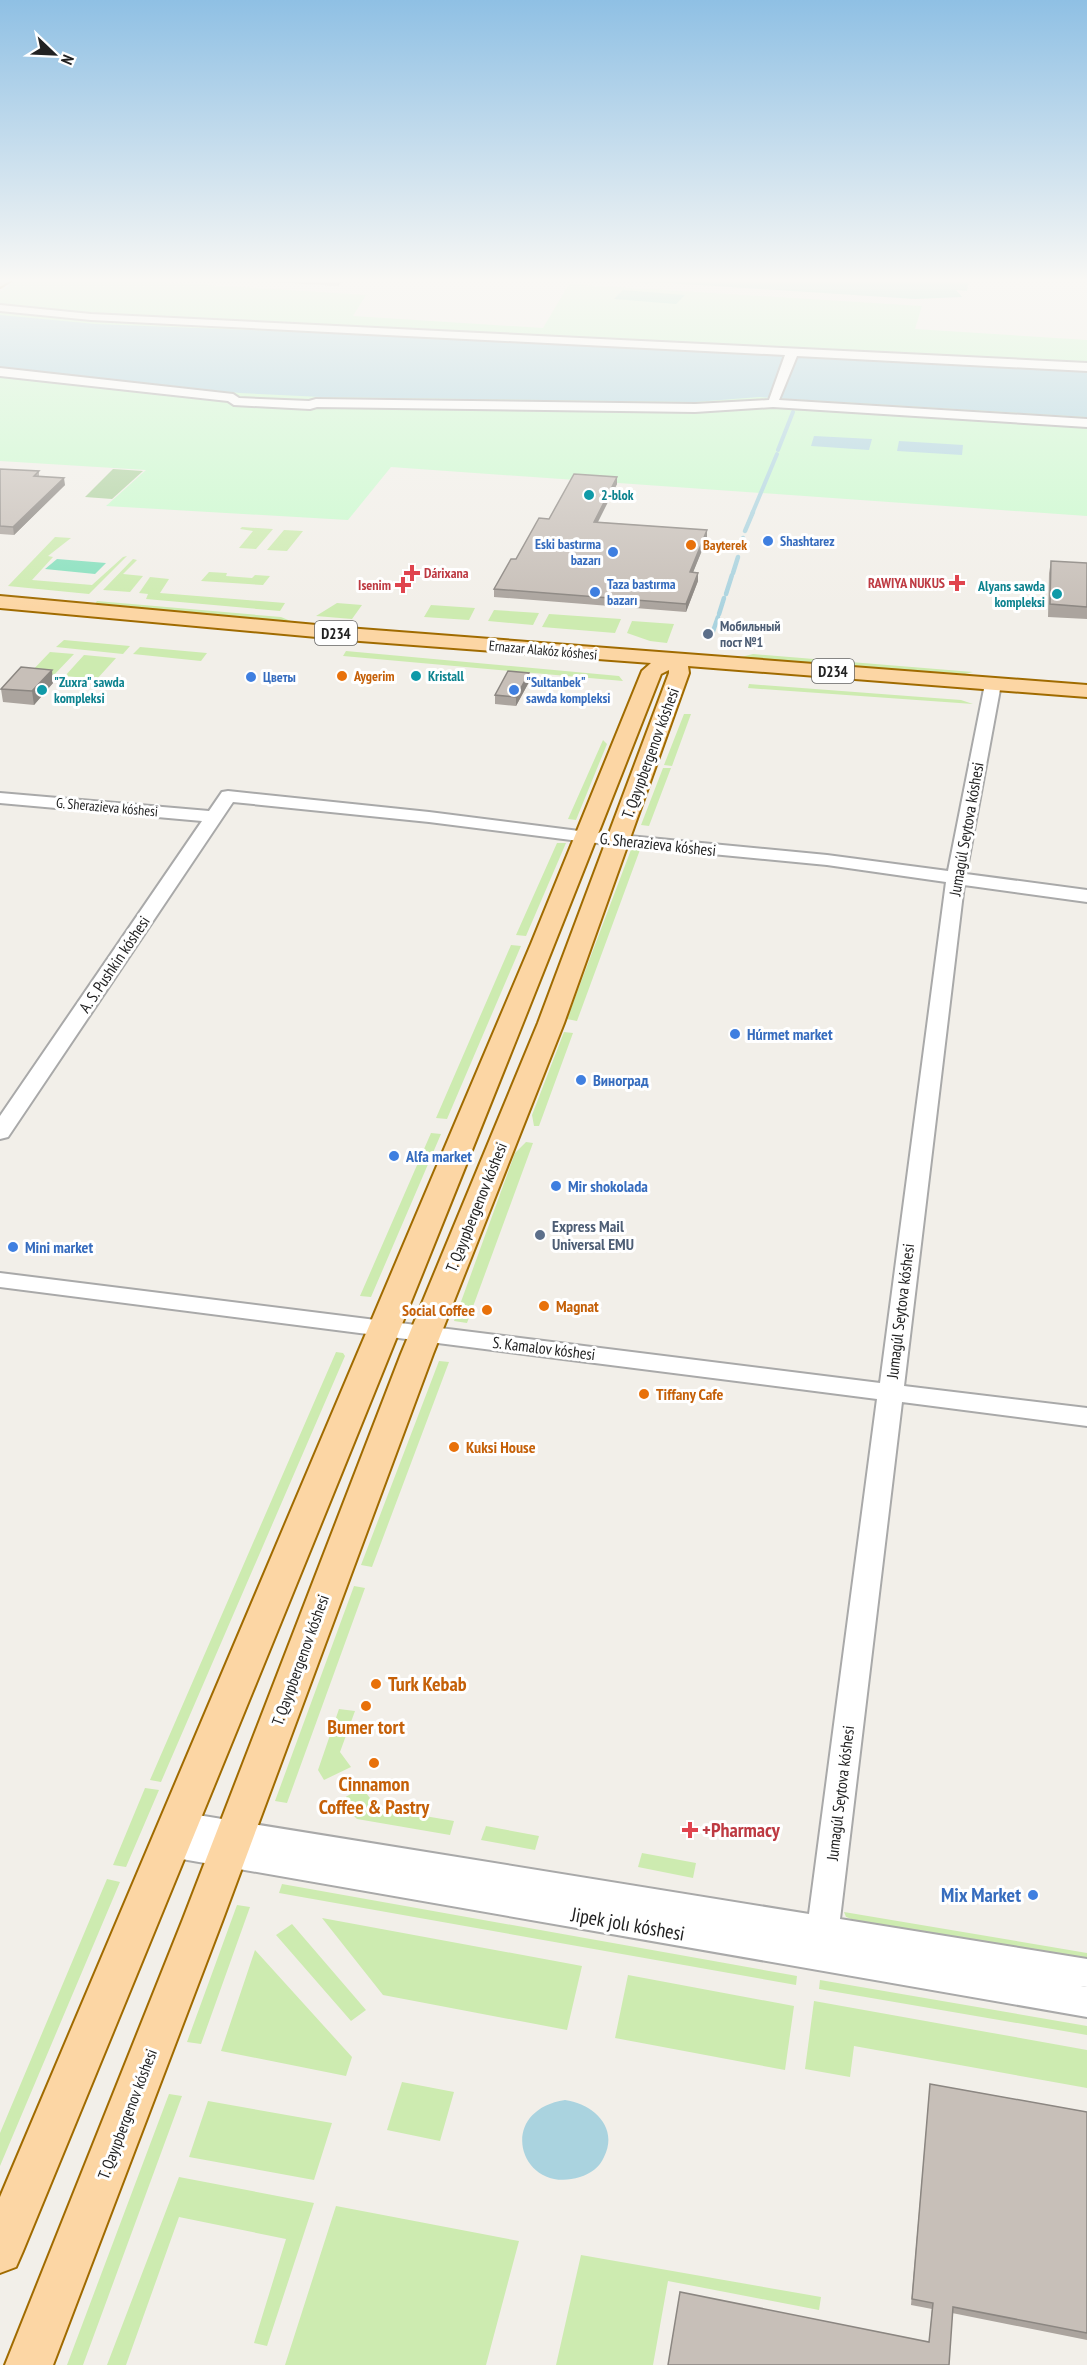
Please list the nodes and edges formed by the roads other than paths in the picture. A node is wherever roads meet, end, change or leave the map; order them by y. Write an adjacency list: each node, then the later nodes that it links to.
1 (156, 389): 3 (street)
2 (778, 389): 3 (street)
3 (773, 401): 4 (street)
4 (1087, 423)
5 (0, 602): 7 (main road, Ernazar Alakóz kóshesi / D234)
6 (0, 614): 7 (main road, Ernazar Alakóz kóshesi / D234)
7 (206, 627): 8 (main road, Ernazar Alakóz kóshesi / D234); 9 (main road, Ernazar Alakóz kóshesi / D234)
8 (675, 673): 9 (main road, T. Qayıpbergenov kóshesi); 9 (main road, Ernazar Alakóz kóshesi); 10 (main road, Ernazar Alakóz kóshesi / D234); 17 (main road, T. Qayıpbergenov kóshesi)
9 (649, 679): 16 (main road, T. Qayıpbergenov kóshesi)
10 (992, 690): 11 (main road, Ernazar Alakóz kóshesi / D234); 12 (main road, Ernazar Alakóz kóshesi / D234); 18 (street, Jumagúl Seytova kóshesi)
11 (1087, 691)
12 (1087, 703)
13 (228, 796): 15 (street, A. S. Pushkin kóshesi); 16 (street, G. Sherazieva kóshesi)
14 (0, 798): 15 (street, G. Sherazieva kóshesi)
15 (214, 817): 20 (street, A. S. Pushkin kóshesi)
16 (587, 837): 17 (street, G. Sherazieva kóshesi); 22 (main road, T. Qayıpbergenov kóshesi)
17 (619, 840): 18 (street, G. Sherazieva kóshesi); 23 (main road, T. Qayıpbergenov kóshesi)
18 (956, 877): 19 (street, G. Sherazieva kóshesi); 24 (street, Jumagúl Seytova kóshesi)
19 (1087, 896)
20 (0, 1132)
21 (0, 1280): 22 (street, S. Kamalov kóshesi)
22 (383, 1328): 23 (street, S. Kamalov kóshesi); 26 (main road, T. Qayıpbergenov kóshesi)
23 (425, 1333): 24 (street, S. Kamalov kóshesi); 27 (main road, T. Qayıpbergenov kóshesi)
24 (890, 1393): 25 (street, S. Kamalov kóshesi); 28 (street, Jumagúl Seytova kóshesi)
25 (1087, 1417)
26 (174, 1836): 27 (street, Jipek jolı kóshesi); 31 (main road, T. Qayıpbergenov kóshesi)
27 (231, 1845): 28 (street, Jipek jolı kóshesi); 30 (street, Jipek jolı kóshesi); 32 (main road, T. Qayıpbergenov kóshesi)
28 (823, 1929): 29 (street, Jipek jolı kóshesi)
29 (1087, 1973)
30 (1087, 2002)
31 (0, 2251)
32 (29, 2365)

